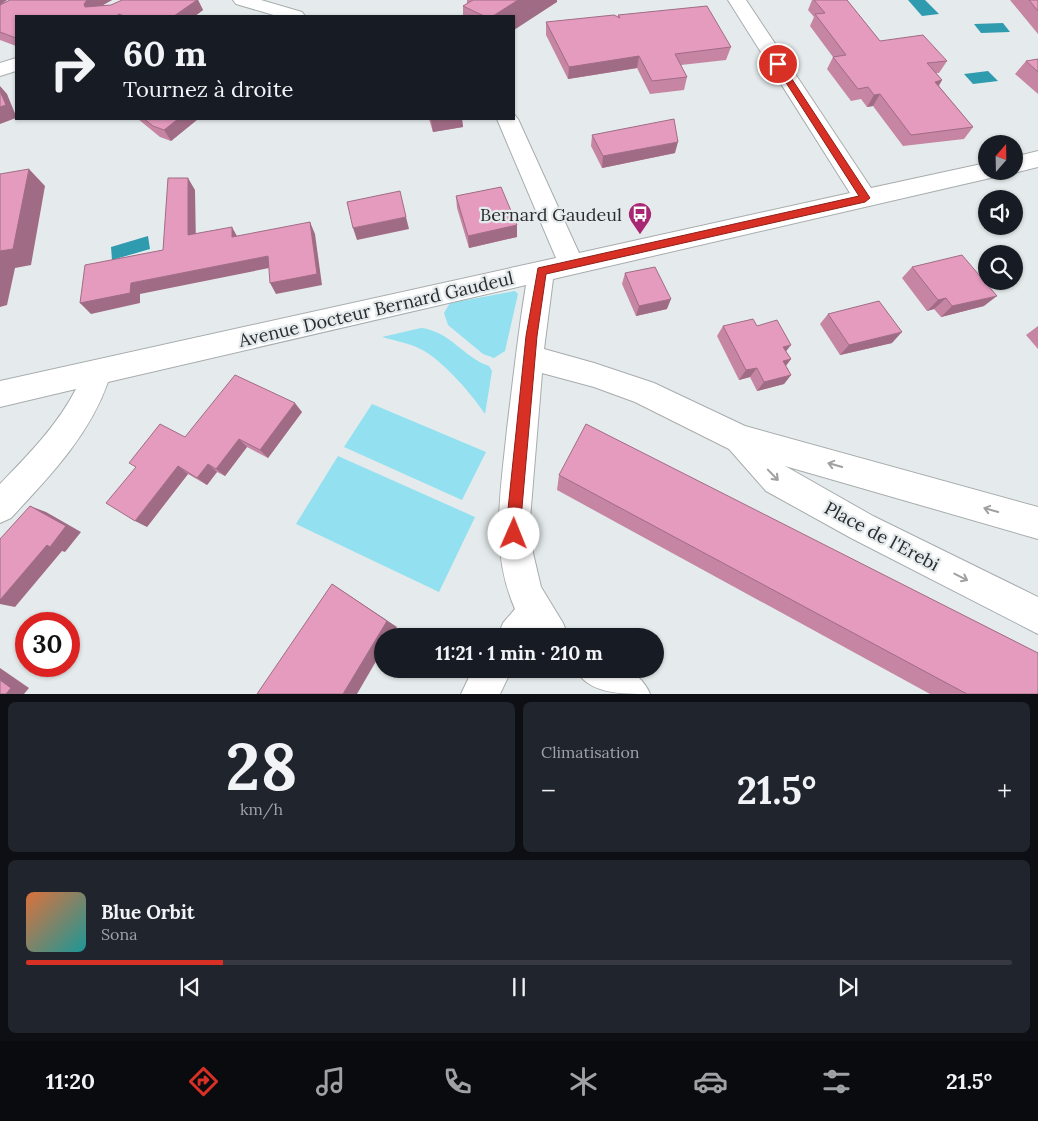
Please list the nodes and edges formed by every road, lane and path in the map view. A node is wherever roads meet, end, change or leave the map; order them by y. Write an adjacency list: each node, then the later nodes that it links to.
1 (242, 0): 3 (street)
2 (736, 0): 10 (street)
3 (293, 15)
4 (15, 64): 5 (street)
5 (0, 70)
6 (508, 120): 11 (street)
7 (1038, 159): 8 (street)
8 (1023, 163)
9 (978, 173): 10 (street, Avenue Docteur Bernard Gaudeul)
10 (865, 198): 11 (street, Avenue Docteur Bernard Gaudeul)
11 (572, 264): 12 (street, Avenue Docteur Bernard Gaudeul)
12 (541, 271): 13 (street); 14 (street, Avenue Docteur Bernard Gaudeul)
13 (530, 358): 16 (street, Place de l'Erebi); 20 (street)
14 (97, 372): 15 (street, Avenue Docteur Bernard Gaudeul); 17 (street)
15 (0, 394)
16 (740, 438): 18 (street, Place de l'Erebi, one-way to 16); 19 (street, Place de l'Erebi, one-way to 19)
17 (0, 506)
18 (1038, 523)
19 (1038, 616)
20 (533, 628)
21 (488, 678): 23 (street)
22 (607, 678): 24 (street)
23 (478, 694)
24 (632, 694)

